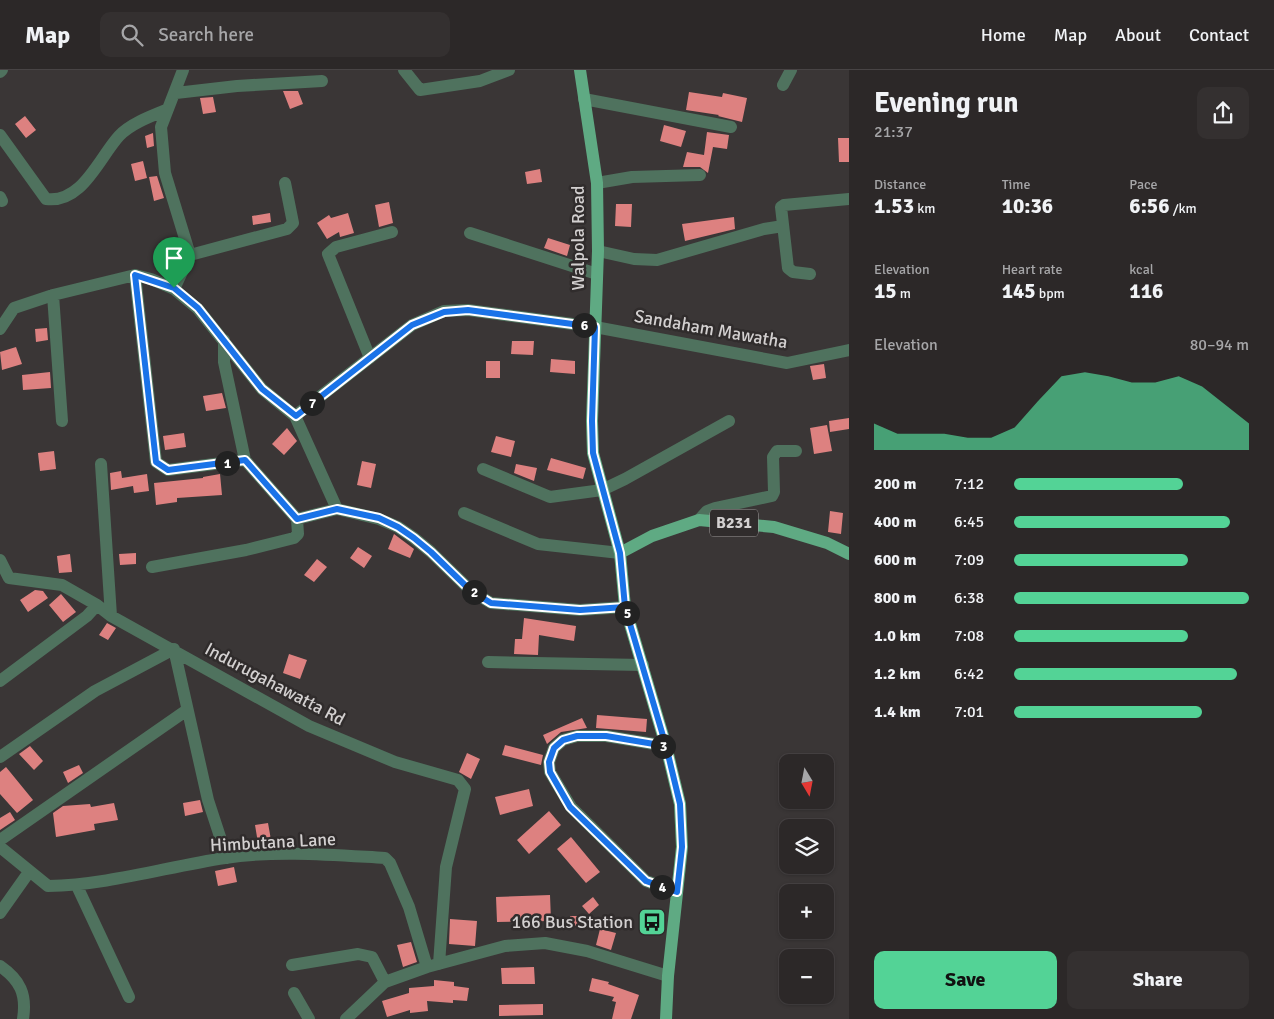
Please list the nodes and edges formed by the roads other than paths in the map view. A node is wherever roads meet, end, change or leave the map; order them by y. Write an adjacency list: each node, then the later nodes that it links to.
1 (182, 70): 8 (street)
2 (404, 70): 3 (street)
3 (509, 70)
4 (580, 70): 9 (main road, Walpola Road)
5 (791, 70): 7 (street)
6 (322, 81): 8 (street)
7 (783, 85)
8 (176, 93): 10 (street)
9 (584, 99): 11 (street); 15 (main road, Walpola Road)
10 (166, 110): 12 (street); 21 (street)
11 (731, 127)
12 (0, 135)
13 (700, 175): 15 (street)
14 (285, 183): 21 (street)
15 (596, 183): 20 (main road, Walpola Road)
16 (849, 199): 17 (street)
17 (783, 226): 20 (street); 23 (street)
18 (392, 232): 31 (street)
19 (470, 233): 22 (street)
20 (598, 251): 22 (main road, Walpola Road)
21 (190, 255): 25 (street)
22 (597, 274): 27 (main road, Walpola Road)
23 (810, 274)
24 (135, 275): 25 (street); 26 (street); 36 (street)
25 (174, 288): 29 (street)
26 (53, 295): 28 (street); 33 (street)
27 (595, 327): 30 (street, Sandaham Mawatha); 31 (street, Sandaham Mawatha); 39 (main road, Walpola Road)
28 (0, 329)
29 (224, 340): 32 (street); 36 (street)
30 (849, 350)
31 (370, 358): 32 (street, Sandaham Mawatha)
32 (296, 416): 40 (street)
33 (62, 421)
34 (728, 421): 39 (street)
35 (796, 451): 43 (street)
36 (245, 460): 42 (street)
37 (101, 464): 50 (street)
38 (482, 468): 39 (street)
39 (602, 490): 44 (main road, Walpola Road)
40 (337, 509): 42 (street); 49 (street)
41 (464, 513): 44 (street)
42 (297, 519): 47 (street)
43 (699, 520): 44 (main road, B231); 45 (main road, B231)
44 (620, 553): 49 (main road, Walpola Road)
45 (849, 554)
46 (0, 560): 48 (street, Indurugahawatta Rd)
47 (152, 567)
48 (97, 605): 50 (street, Indurugahawatta Rd); 54 (street)
49 (625, 607): 53 (main road, Walpola Road)
50 (111, 616): 51 (street, Indurugahawatta Rd)
51 (174, 649): 55 (street); 57 (street); 67 (street, Indurugahawatta Rd)
52 (488, 662): 53 (street)
53 (643, 665): 56 (main road, Walpola Road)
54 (0, 680)
55 (187, 710): 58 (street); 60 (street)
56 (666, 746): 63 (main road, Walpola Road); 63 (street)
57 (0, 758)
58 (0, 840)
59 (0, 847): 61 (street, Himbutana Lane)
60 (227, 858): 62 (street, Himbutana Lane); 67 (street, Himbutana Lane)
61 (29, 872): 62 (street, Himbutana Lane); 64 (street)
62 (77, 886): 71 (street)
63 (677, 892): 68 (main road, Walpola Road)
64 (0, 913)
65 (292, 965): 69 (street)
66 (0, 966): 72 (street)
67 (433, 966): 68 (street); 69 (street)
68 (668, 976): 75 (main road, Walpola Road)
69 (385, 982): 74 (street)
70 (294, 993): 73 (street)
71 (130, 997)
72 (23, 1019)
73 (309, 1019)
74 (346, 1019)
75 (666, 1019)

